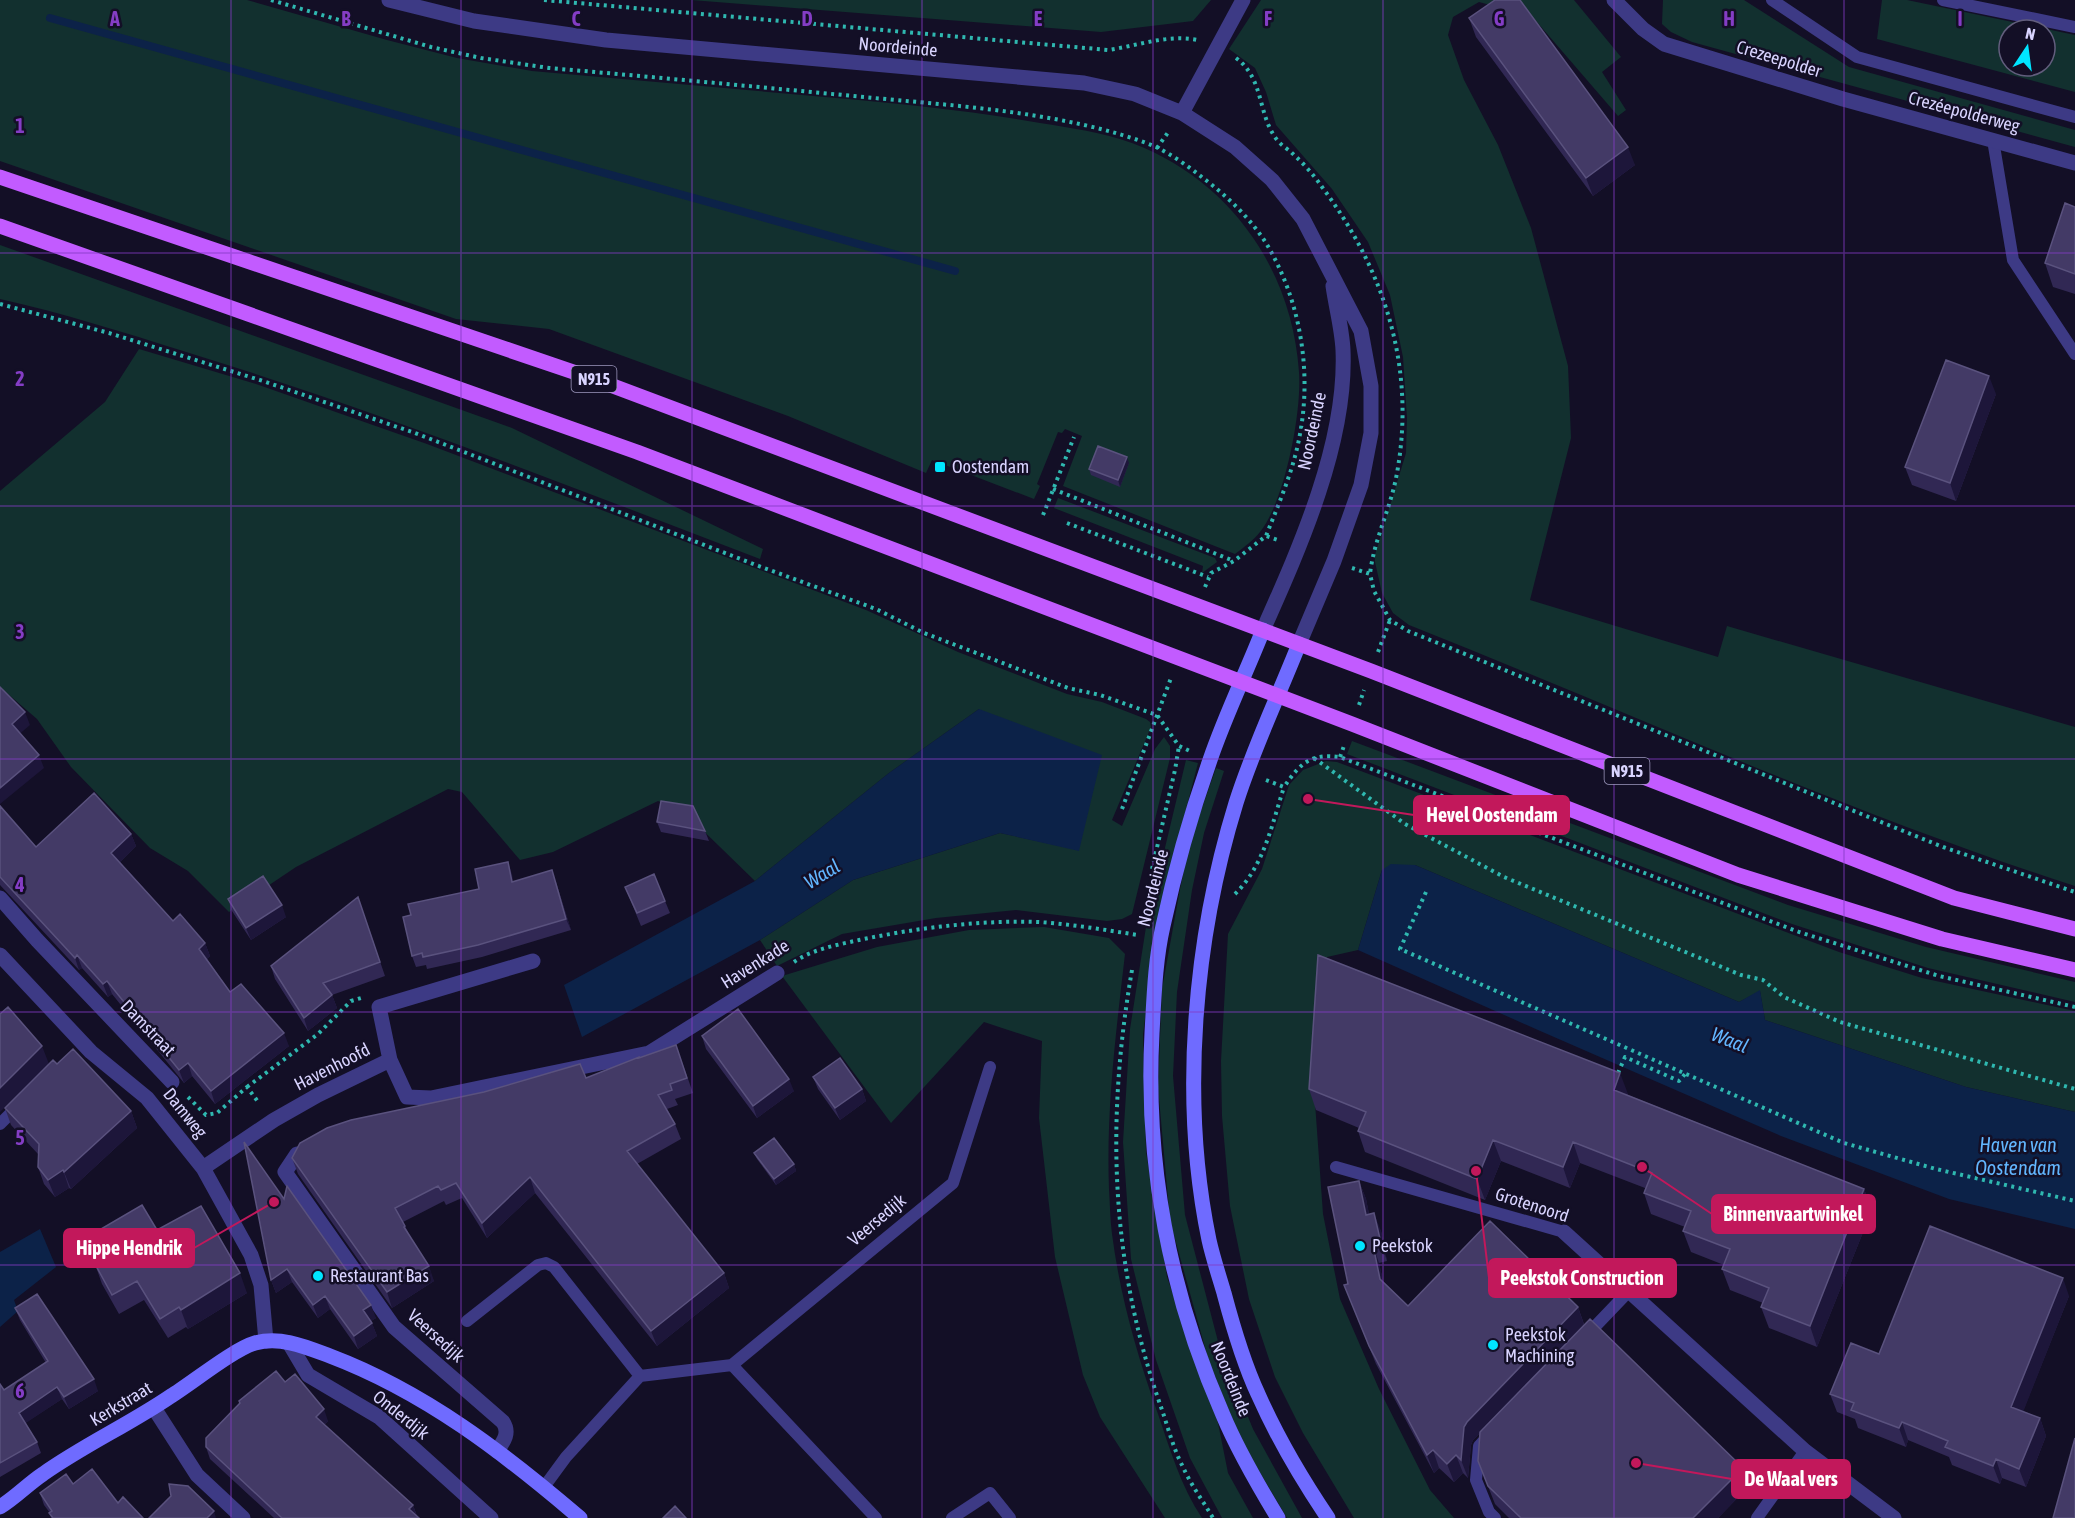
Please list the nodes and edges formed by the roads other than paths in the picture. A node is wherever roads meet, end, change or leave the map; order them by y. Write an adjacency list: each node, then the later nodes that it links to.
1 (389, 0): 8 (street, Noordeinde)
2 (1243, 0): 8 (street)
3 (1616, 0): 7 (street, Crezeepolder)
4 (1772, 0): 9 (lane)
5 (1943, 0): 6 (lane)
6 (2075, 27)
7 (1843, 99): 10 (street, Crezéepolderweg)
8 (1182, 113): 14 (street, Noordeinde)
9 (2075, 117)
10 (1993, 140): 11 (street, Crezéepolderweg); 15 (lane)
11 (2075, 163)
12 (0, 177): 16 (main road, N915)
13 (0, 225): 18 (main road)
14 (1331, 272): 16 (street, Noordeinde); 17 (street, Noordeinde)
15 (2075, 354)
16 (1263, 630): 17 (main road, N915); 18 (main road, Noordeinde)
17 (1299, 644): 19 (main road, Noordeinde); 21 (main road, N915)
18 (1242, 682): 19 (main road); 54 (main road, Noordeinde)
19 (1278, 697): 24 (main road); 55 (main road, Noordeinde)
20 (0, 898): 28 (street, Damstraat)
21 (2075, 929)
22 (0, 955): 33 (street, Damweg)
23 (533, 961): 26 (street, Havenhoofd)
24 (2075, 970)
25 (777, 973): 26 (street, Havenkade)
26 (390, 1059): 33 (street, Havenhoofd)
27 (990, 1067): 40 (lane, Veersedijk)
28 (172, 1082)
29 (25, 1100): 30 (lane)
30 (0, 1124)
31 (297, 1154): 44 (street, Veersedijk)
32 (1336, 1167): 34 (lane, Grotenoord)
33 (203, 1168): 37 (street, Damweg)
34 (1564, 1232): 35 (street, Grotenoord)
35 (1629, 1291): 39 (lane); 45 (street, Grotenoord)
36 (467, 1321): 41 (lane, Veersedijk)
37 (266, 1341): 38 (main road); 42 (main road, Kerkstraat)
38 (289, 1343): 44 (main road); 49 (street, Onderdijk)
39 (1579, 1343)
40 (732, 1365): 41 (lane); 51 (lane)
41 (640, 1376): 46 (lane)
42 (154, 1408): 47 (main road, Kerkstraat); 48 (street)
43 (1496, 1428): 56 (lane)
44 (498, 1450): 46 (main road)
45 (1805, 1451): 57 (lane); 58 (street, Grotenoord)
46 (544, 1487): 50 (main road)
47 (0, 1507)
48 (243, 1518)
49 (491, 1518)
50 (580, 1518)
51 (876, 1518)
52 (952, 1518): 53 (lane)
53 (1011, 1518)
54 (1278, 1518)
55 (1328, 1518)
56 (1495, 1518)
57 (1757, 1518)
58 (1894, 1518)

